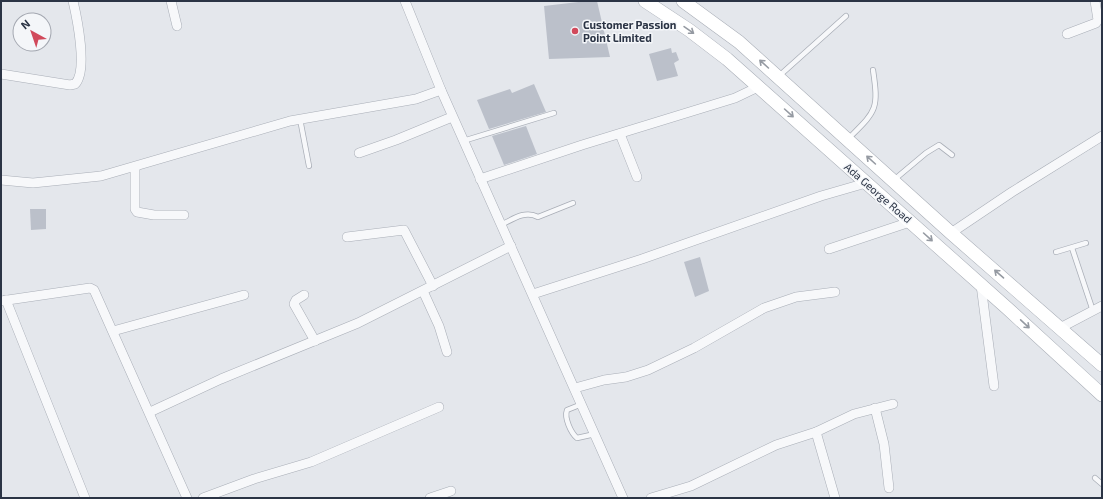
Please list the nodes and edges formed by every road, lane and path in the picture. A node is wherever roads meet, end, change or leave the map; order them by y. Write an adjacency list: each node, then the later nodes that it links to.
1 (73, 1): 11 (street)
2 (171, 1): 8 (street)
3 (405, 1): 14 (street)
4 (645, 1): 13 (main road, Ada George Road, one-way to 13)
5 (683, 1): 12 (main road, Ada George Road, one-way to 5)
6 (1095, 1): 9 (street)
7 (846, 16): 12 (lane)
8 (177, 26)
9 (1067, 34)
10 (873, 70): 20 (lane)
11 (1, 74)
12 (778, 77): 20 (main road, Ada George Road)
13 (758, 87): 18 (street); 30 (main road, Ada George Road, one-way to 30)
14 (440, 90): 16 (street); 17 (street)
15 (554, 113): 21 (lane)
16 (452, 117): 21 (street); 22 (street)
17 (300, 119): 24 (lane); 25 (street)
18 (620, 134): 26 (street); 27 (street)
19 (1102, 136): 35 (street)
20 (848, 139): 29 (main road, Ada George Road, one-way to 20)
21 (463, 141): 27 (street)
22 (358, 153)
23 (952, 155): 29 (lane)
24 (309, 166)
25 (135, 167): 28 (street); 32 (street)
26 (638, 177)
27 (480, 179): 34 (street)
28 (1, 180)
29 (893, 180): 35 (main road, Ada George Road)
30 (866, 183): 33 (main road, Ada George Road); 47 (street)
31 (573, 203): 34 (lane)
32 (184, 215)
33 (910, 222): 40 (street); 42 (main road, Ada George Road, one-way to 42)
34 (501, 225): 38 (street)
35 (951, 233): 52 (main road, Ada George Road, one-way to 35)
36 (347, 236): 43 (street)
37 (1086, 243): 39 (lane)
38 (511, 246): 43 (street); 47 (street)
39 (1072, 248): 41 (lane); 51 (lane)
40 (829, 250)
41 (1056, 252)
42 (981, 285): 57 (street); 59 (main road, Ada George Road, one-way to 59)
43 (433, 286): 44 (street)
44 (423, 291): 54 (street); 55 (street)
45 (835, 292): 58 (street)
46 (244, 294): 53 (street)
47 (532, 294): 58 (street)
48 (304, 295): 54 (street)
49 (4, 301): 53 (street); 71 (street)
50 (1102, 306): 51 (street)
51 (1093, 311): 52 (street)
52 (1060, 328): 56 (main road, Ada George Road)
53 (113, 331): 64 (street)
54 (315, 340): 64 (street)
55 (447, 352)
56 (1102, 365)
57 (994, 386)
58 (575, 388): 60 (street)
59 (1102, 395)
60 (582, 404): 66 (street); 66 (lane)
61 (893, 404): 63 (street)
62 (439, 407): 73 (street)
63 (875, 408): 65 (street); 69 (street)
64 (150, 412): 72 (street)
65 (816, 432): 76 (street); 77 (street)
66 (595, 434): 75 (street)
67 (1095, 478): 68 (lane)
68 (1102, 484)
69 (889, 488)
70 (451, 491): 74 (street)
71 (85, 498)
72 (187, 498)
73 (203, 498)
74 (430, 498)
75 (624, 498)
76 (651, 498)
77 (836, 498)

